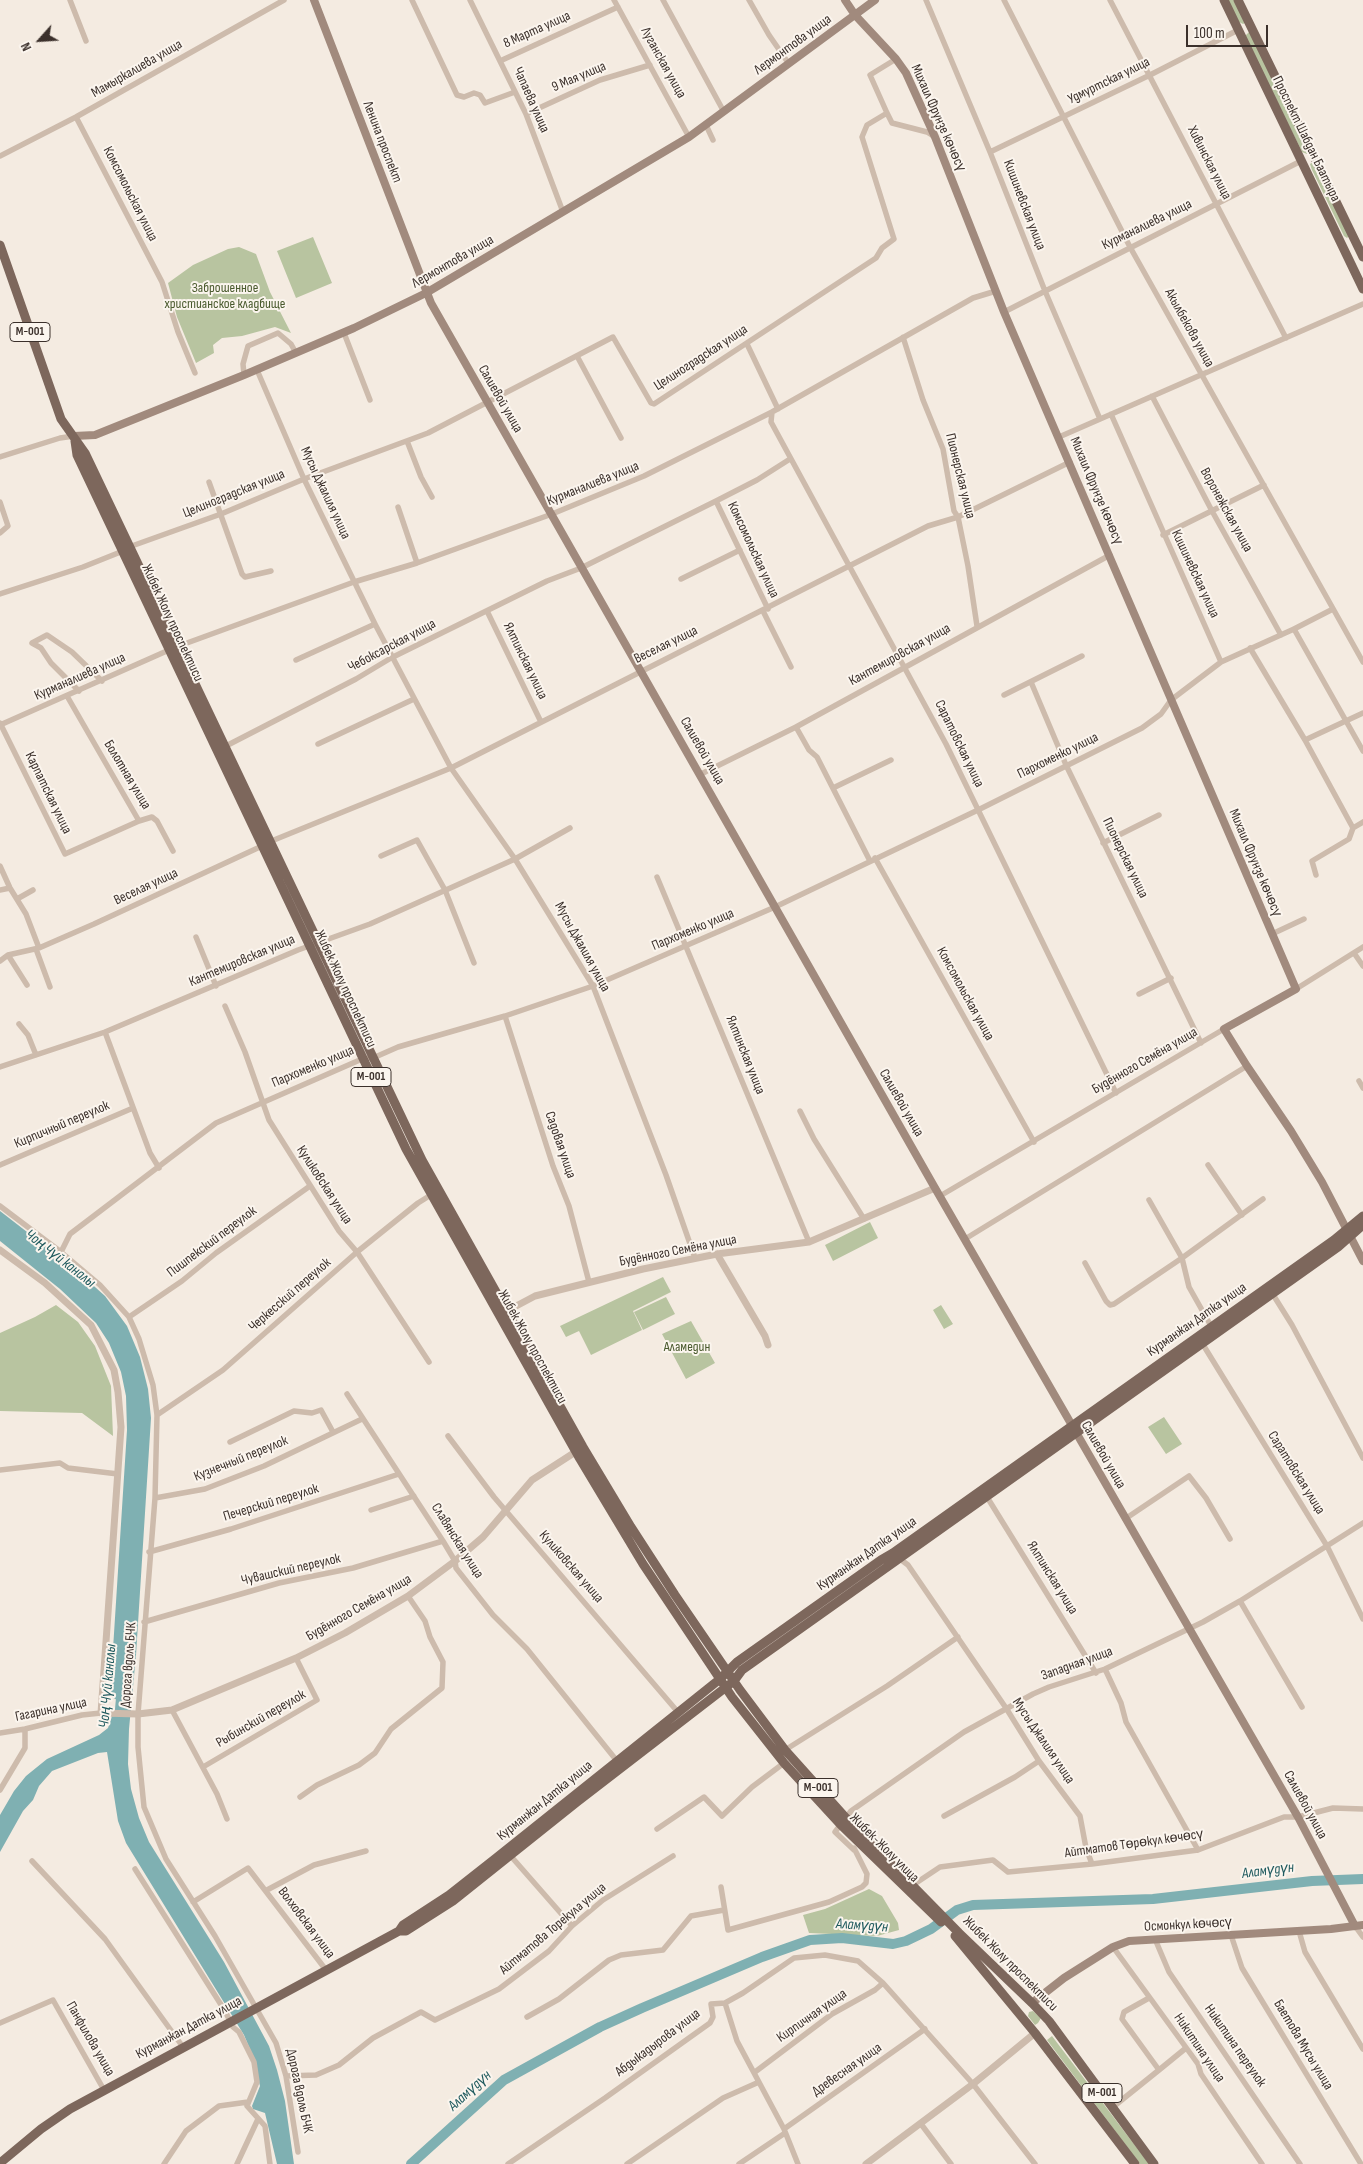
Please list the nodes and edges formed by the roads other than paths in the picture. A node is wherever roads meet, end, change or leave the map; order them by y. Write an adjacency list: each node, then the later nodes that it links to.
1 (70, 0): 20 (street)
2 (284, 0): 30 (street, Мамыркалиева улица)
3 (314, 0): 51 (main road, Ленина проспект)
4 (412, 0): 26 (street)
5 (470, 0): 22 (street, Чапаева улица)
6 (614, 0): 16 (street, Луганская улица)
7 (663, 0): 27 (street)
8 (749, 0): 23 (street)
9 (845, 0): 17 (main road, Михаил Фрунзе көчөсү)
10 (875, 0): 17 (main road, Лермонтова улица)
11 (926, 0): 36 (street, Кишиневская улица)
12 (1004, 0): 31 (street, Акылбекова улица)
13 (1110, 0): 25 (street, Хивинская улица)
14 (1224, 0): 19 (main road, Проспект Шабдан Баатыра)
15 (1238, 0): 18 (main road, Проспект Шабдан Баатыра)
16 (615, 9): 22 (street, 8 Марта улица); 24 (street, Луганская улица)
17 (855, 15): 21 (main road, Михаил Фрунзе көчөсү); 23 (main road, Лермонтова улица)
18 (1250, 24): 19 (main road); 37 (main road, Проспект Шабдан Баатыра)
19 (1238, 30): 25 (street, Удмуртская улица); 39 (main road, Проспект Шабдан Баатыра)
20 (86, 41)
21 (896, 59): 28 (street); 34 (main road, Михаил Фрунзе көчөсү)
22 (500, 61): 26 (street, Чапаева улица)
23 (789, 64): 27 (main road, Лермонтова улица)
24 (647, 66): 29 (street, 9 Мая улица); 33 (street, Луганская улица)
25 (1150, 75): 31 (street, Удмуртская улица); 40 (street, Хивинская улица)
26 (515, 92): 29 (street, Чапаева улица)
27 (724, 112): 32 (main road, Лермонтова улица)
28 (887, 113): 34 (street); 57 (street, Целиноградская улица)
29 (526, 114): 41 (street, Чапаева улица)
30 (76, 117): 38 (street, Мамыркалиева улица); 61 (street, Комсомольская улица)
31 (1063, 117): 36 (street, Удмуртская улица); 45 (street, Акылбекова улица)
32 (706, 125): 33 (main road, Лермонтова улица); 35 (street)
33 (690, 137): 41 (main road, Лермонтова улица)
34 (935, 137): 49 (main road, Михаил Фрунзе көчөсү)
35 (714, 140)
36 (990, 152): 50 (street, Кишиневская улица)
37 (1314, 155): 39 (main road); 42 (main road, Проспект Шабдан Баатыра)
38 (0, 156)
39 (1301, 161): 40 (street, Курманалиева улица); 44 (main road, Проспект Шабдан Баатыра)
40 (1216, 205): 45 (street, Курманалиева улица); 56 (street, Хивинская улица)
41 (563, 212): 51 (main road, Лермонтова улица)
42 (1353, 238): 44 (main road); 46 (main road, Проспект Шабдан Баатыра)
43 (0, 244): 70 (main road, Жибек Жолу проспектиси / М-001)
44 (1342, 244): 47 (main road, Проспект Шабдан Баатыра)
45 (1130, 247): 50 (street, Курманалиева улица); 63 (street, Акылбекова улица)
46 (1363, 258): 47 (main road)
47 (1351, 264): 48 (main road, Проспект Шабдан Баатыра)
48 (1363, 289)
49 (996, 291): 53 (main road, Михаил Фрунзе көчөсү); 55 (street, Курманалиева улица)
50 (1045, 291): 53 (street, Курманалиева улица); 69 (street, Кишиневская улица)
51 (426, 292): 54 (main road, Лермонтова улица); 66 (main road, Салиевой улица)
52 (1363, 304): 56 (street)
53 (1004, 312): 71 (main road, Михаил Фрунзе көчөсү)
54 (344, 333): 58 (main road, Лермонтова улица); 65 (street)
55 (903, 337): 67 (street, Курманалиева улица); 87 (street, Пионерская улица)
56 (1286, 338): 63 (street)
57 (747, 344): 59 (street, Целиноградская улица); 67 (street, Саратовская улица)
58 (296, 353): 60 (main road, Лермонтова улица); 62 (street)
59 (576, 356): 66 (street, Целиноградская улица); 72 (street)
60 (256, 370): 62 (main road, Лермонтова улица); 77 (street, Мусы Джалиля улица)
61 (195, 373)
62 (244, 375): 70 (main road, Лермонтова улица)
63 (1201, 375): 64 (street); 79 (street, Акылбекова улица)
64 (1152, 396): 68 (street); 84 (street, Воронежская улица)
65 (370, 400)
66 (488, 403): 73 (street, Целиноградская улица); 86 (main road, Салиевой улица)
67 (775, 411): 75 (street, Саратовская улица); 86 (street, Курманалиева улица)
68 (1110, 414): 69 (street); 89 (street, Кишиневская улица)
69 (1100, 419): 71 (street)
70 (74, 436): 74 (street, Лермонтова улица); 90 (main road, Жибек Жолу проспектиси / М-001)
71 (1059, 437): 76 (main road, Михаил Фрунзе көчөсү)
72 (621, 438)
73 (407, 441): 77 (street, Целиноградская улица); 80 (street)
74 (0, 457)
75 (790, 459): 81 (street, Чебоксарская улица); 94 (street, Саратовская улица)
76 (1070, 462): 87 (street, Веселая улица); 92 (main road, Михаил Фрунзе көчөсү)
77 (304, 479): 85 (street, Целиноградская улица); 98 (street, Мусы Джалиля улица)
78 (209, 482): 85 (street)
79 (1264, 485): 84 (street); 100 (street, Акылбекова улица)
80 (432, 497)
81 (716, 501): 91 (street, Комсомольская улица); 95 (street, Чебоксарская улица)
82 (0, 502): 88 (street)
83 (398, 507): 93 (street)
84 (1212, 511): 89 (street); 106 (street, Воронежская улица)
85 (221, 514): 90 (street, Целиноградская улица); 96 (street)
86 (552, 514): 93 (street, Курманалиева улица); 95 (main road, Салиевой улица)
87 (958, 517): 94 (street, Веселая улица); 104 (street, Пионерская улица)
88 (0, 533)
89 (1163, 535): 112 (street, Кишиневская улица)
90 (126, 549): 99 (street, Целиноградская улица); 107 (main road, Жибек Жолу проспектиси / М-001)
91 (740, 550): 97 (street); 101 (street, Комсомольская улица)
92 (1110, 555): 104 (street, Кантемировская улица); 123 (main road, Михаил Фрунзе көчөсү)
93 (417, 563): 98 (street, Курманалиева улица)
94 (849, 567): 101 (street, Веселая улица); 115 (street, Саратовская улица)
95 (581, 568): 102 (street, Чебоксарская улица); 116 (main road, Салиевой улица)
96 (271, 571)
97 (681, 579)
98 (354, 582): 103 (street, Мусы Джалиля улица); 107 (street, Курманалиева улица)
99 (0, 594)
100 (1332, 609): 105 (street, Пархоменко улица); 113 (street, Акылбекова улица)
101 (765, 610): 114 (street, Комсомольская улица); 116 (street, Веселая улица)
102 (487, 611): 110 (street, Чебоксарская улица); 126 (street, Ялтинская улица)
103 (375, 624): 110 (street, Мусы Джалиля улица); 111 (street)
104 (977, 626): 115 (street, Кантемировская улица)
105 (1294, 629): 106 (street, Пархоменко улица); 125 (street)
106 (1281, 635): 108 (street, Пархоменко улица)
107 (173, 648): 117 (street, Курманалиева улица); 131 (main road, Жибек Жолу проспектиси / М-001)
108 (1250, 648): 112 (street, Пархоменко улица); 129 (street)
109 (1082, 656): 118 (street)
110 (391, 658): 122 (street, Мусы Джалиля улица); 131 (street, Чебоксарская улица)
111 (296, 660)
112 (1222, 662): 123 (street, Пархоменко улица)
113 (1363, 662)
114 (791, 668)
115 (906, 668): 128 (street, Кантемировская улица); 138 (street, Саратовская улица)
116 (640, 671): 126 (street, Веселая улица); 136 (main road, Салиевой улица)
117 (102, 681): 119 (street, Курманалиева улица); 119 (street)
118 (1030, 682): 120 (street); 134 (street, Пионерская улица)
119 (79, 691): 121 (street, Курманалиева улица)
120 (1004, 695)
121 (67, 696): 127 (street, Курманалиева улица); 140 (street, Болотная улица)
122 (414, 699): 130 (street); 135 (street, Мусы Джалиля улица)
123 (1171, 700): 134 (street, Пархоменко улица); 160 (main road, Михаил Фрунзе көчөсү)
124 (1363, 713): 125 (street)
125 (1346, 721): 129 (street); 132 (street)
126 (541, 722): 135 (street, Веселая улица)
127 (0, 724): 140 (street, Карпатская улица)
128 (796, 727): 136 (street, Кантемировская улица); 137 (street, Комсомольская улица)
129 (1305, 740): 143 (street)
130 (318, 744)
131 (220, 749): 145 (main road, Жибек Жолу проспектиси / М-001)
132 (1363, 751)
133 (891, 760): 137 (street)
134 (1066, 765): 138 (street, Пархоменко улица); 144 (street, Пионерская улица)
135 (451, 768): 145 (street, Веселая улица); 148 (street, Мусы Джалиля улица)
136 (701, 774): 158 (main road, Салиевой улица)
137 (833, 788): 149 (street, Комсомольская улица)
138 (978, 810): 149 (street, Пархоменко улица); 191 (street, Саратовская улица)
139 (1159, 815): 144 (street)
140 (138, 821): 146 (street, Болотная улица)
141 (1363, 822): 143 (street)
142 (570, 828): 148 (street, Кантемировская улица)
143 (1353, 828): 151 (street)
144 (1104, 843): 171 (street, Пионерская улица)
145 (266, 844): 162 (main road, Жибек Жолу проспектиси / М-001); 165 (street, Веселая улица)
146 (173, 851)
147 (381, 856): 156 (street)
148 (515, 859): 156 (street, Кантемировская улица); 174 (street, Мусы Джалиля улица)
149 (872, 860): 158 (street, Пархоменко улица); 195 (street, Комсомольская улица)
150 (0, 866): 153 (street)
151 (1316, 875)
152 (658, 877): 163 (street, Ялтинская улица)
153 (10, 888): 154 (street); 157 (street)
154 (0, 890)
155 (34, 890): 157 (street)
156 (445, 890): 162 (street, Кантемировская улица); 169 (street)
157 (17, 899): 165 (street)
158 (775, 907): 163 (street, Пархоменко улица); 200 (main road, Салиевой улица)
159 (1304, 919): 160 (street)
160 (1272, 934): 176 (main road, Михаил Фрунзе көчөсү)
161 (196, 937): 173 (street)
162 (314, 944): 173 (street, Кантемировская улица); 185 (main road, Жибек Жолу проспектиси / М-001); 186 (main road, Жибек Жолу проспектиси / М-001)
163 (687, 946): 174 (street, Пархоменко улица); 211 (street, Ялтинская улица)
164 (1363, 947): 166 (street, Будённого Семёна улица)
165 (38, 949): 167 (street, Веселая улица); 175 (street)
166 (1354, 953): 170 (street); 176 (street, Будённого Семёна улица)
167 (8, 954): 168 (street); 172 (street)
168 (0, 961)
169 (474, 963)
170 (1363, 966)
171 (1171, 978): 177 (street); 183 (street, Пионерская улица)
172 (27, 985)
173 (216, 986): 182 (street, Кантемировская улица)
174 (593, 986): 179 (street, Пархоменко улица); 216 (street, Мусы Джалиля улица)
175 (50, 987)
176 (1296, 989): 181 (main road, Будённого Семёна улица)
177 (1139, 994)
178 (225, 1006): 192 (street, Куликовская улица)
179 (504, 1016): 185 (street, Пархоменко улица); 220 (street, Садовая улица)
180 (19, 1024): 184 (street)
181 (1224, 1029): 183 (street, Будённого Семёна улица); 187 (main road)
182 (105, 1032): 184 (street, Кантемировская улица); 193 (street)
183 (1201, 1043): 191 (street, Будённого Семёна улица)
184 (36, 1055): 188 (street, Кантемировская улица)
185 (373, 1058): 186 (street, Пархоменко улица); 201 (main road, Жибек Жолу проспектиси / М-001)
186 (362, 1059): 192 (street, Пархоменко улица); 201 (main road, Жибек Жолу проспектиси / М-001)
187 (1247, 1066): 209 (main road); 210 (street)
188 (0, 1067)
189 (1359, 1081): 190 (street)
190 (1363, 1088)
191 (1116, 1093): 195 (street, Будённого Семёна улица)
192 (262, 1103): 198 (street, Пархоменко улица); 199 (street, Куликовская улица)
193 (133, 1108): 196 (street, Кирпичный переулок); 198 (street)
194 (800, 1111): 207 (street)
195 (1034, 1142): 200 (street, Будённого Семёна улица)
196 (0, 1165)
197 (1208, 1165): 205 (street)
198 (159, 1168): 213 (street, Пархоменко улица)
199 (310, 1186): 214 (street, Куликовская улица); 223 (street, Пишпекский переулок)
200 (938, 1192): 207 (street, Будённого Семёна улица); 210 (main road, Салиевой улица)
201 (434, 1193): 214 (street, Черкесский переулок); 222 (main road, Жибек Жолу проспектиси / М-001)
202 (1263, 1199): 205 (street)
203 (1149, 1200): 217 (street)
204 (0, 1206): 213 (street, Дорога вдоль БЧК)
205 (1242, 1215): 217 (street)
206 (1363, 1216): 209 (main road, Курманжан Датка улица)
207 (864, 1219): 211 (street, Будённого Семёна улица)
208 (1363, 1226): 209 (main road, Курманжан Датка улица)
209 (1349, 1232): 218 (main road); 221 (main road, Курманжан Датка улица); 224 (main road, Курманжан Датка улица)
210 (965, 1239): 231 (main road, Салиевой улица)
211 (809, 1242): 215 (street, Будённого Семёна улица)
212 (0, 1250): 238 (street)
213 (61, 1252): 223 (street, Дорога вдоль БЧК)
214 (357, 1252): 227 (street, Куликовская улица); 229 (street, Черкесский переулок)
215 (716, 1254): 216 (street, Будённого Семёна улица); 226 (street)
216 (695, 1258): 220 (street, Будённого Семёна улица)
217 (1182, 1258): 219 (street); 224 (street)
218 (1363, 1260)
219 (1085, 1263)
220 (589, 1282): 222 (street, Будённого Семёна улица)
221 (1272, 1293): 225 (main road, Курманжан Датка улица); 236 (street)
222 (502, 1313): 235 (main road, Жибек Жолу проспектиси / М-001)
223 (129, 1317): 229 (street, Дорога вдоль БЧК)
224 (1211, 1326): 231 (main road, Курманжан Датка улица)
225 (1202, 1343): 231 (main road, Курманжан Датка улица); 249 (street, Саратовская улица)
226 (768, 1345)
227 (430, 1362)
228 (347, 1394): 230 (street, Славянская улица)
229 (156, 1415): 242 (street, Дорога вдоль БЧК)
230 (362, 1418): 232 (street, Кузнечный переулок); 239 (street, Славянская улица)
231 (1074, 1429): 241 (main road, Курманжан Датка улица); 245 (main road, Салиевой улица); 261 (main road, Курманжан Датка улица)
232 (334, 1432): 234 (street, Кузнечный переулок); 242 (street, Кузнечный переулок)
233 (448, 1436): 244 (street, Куликовская улица)
234 (230, 1442)
235 (579, 1449): 244 (street, Будённого Семёна улица); 261 (main road, Жибек Жолу проспектиси / М-001); 263 (main road, Жибек Жолу проспектиси / М-001)
236 (1363, 1458)
237 (0, 1470): 238 (street)
238 (118, 1474): 270 (street)
239 (399, 1474): 240 (street, Славянская улица); 250 (street, Печерский переулок)
240 (414, 1496): 243 (street); 248 (street, Славянская улица)
241 (987, 1497): 251 (main road, Курманжан Датка улица); 262 (street, Ялтинская улица)
242 (155, 1498): 250 (street, Дорога вдоль БЧК)
243 (371, 1510)
244 (506, 1512): 252 (street, Будённого Семёна улица); 269 (street, Куликовская улица)
245 (1125, 1519): 247 (street); 257 (main road, Салиевой улица)
246 (1363, 1523): 249 (street, Западная улица)
247 (1230, 1539)
248 (443, 1541): 252 (street, Славянская улица); 256 (street, Чувашский переулок)
249 (1327, 1546): 254 (street, Западная улица); 255 (street, Саратовская улица)
250 (149, 1552): 256 (street, Дорога вдоль БЧК)
251 (900, 1559): 258 (street, Мусы Джалиля улица); 264 (main road, Курманжан Датка улица)
252 (455, 1562): 253 (street, Будённого Семёна улица); 275 (street, Славянская улица)
253 (408, 1596): 259 (street, Будённого Семёна улица); 280 (street)
254 (1240, 1602): 257 (street, Западная улица); 266 (street)
255 (1363, 1618)
256 (144, 1622): 271 (street, Дорога вдоль БЧК)
257 (1190, 1628): 260 (street, Западная улица); 283 (main road, Салиевой улица)
258 (958, 1637): 267 (street, Мусы Джалиля улица); 274 (street)
259 (296, 1658): 268 (street, Будённого Семёна улица); 278 (street, Рыбинский переулок)
260 (1105, 1669): 262 (street, Западная улица); 288 (street)
261 (728, 1672): 263 (main road, Курманжан Датка улица); 264 (main road, Жибек Жолу проспектиси / М-001)
262 (1096, 1673): 267 (street, Западная улица)
263 (720, 1679): 265 (main road, Жибек Жолу проспектиси / М-001); 269 (main road, Курманжан Датка улица)
264 (734, 1681): 265 (main road, Курманжан Датка улица); 274 (main road, Жибек-Жолу улица / М-001)
265 (725, 1687): 277 (main road, Жибек-Жолу улица / М-001); 290 (main road, Курманжан Датка улица)
266 (1302, 1707)
267 (1006, 1708): 276 (street, Мусы Джалиля улица); 285 (street, Западная улица)
268 (172, 1710): 271 (street, Будённого Семёна улица); 278 (street)
269 (677, 1711): 275 (main road, Курманжан Датка улица)
270 (104, 1713): 271 (street, Будённого Семёна улица); 272 (street, Гагарина улица)
271 (136, 1714): 298 (street, Дорога вдоль БЧК)
272 (25, 1730): 273 (street, Гагарина улица); 279 (street)
273 (0, 1733)
274 (785, 1750): 285 (main road, Жибек-Жолу улица / М-001)
275 (617, 1761): 290 (main road, Курманжан Датка улица)
276 (1039, 1761): 282 (street); 293 (street, Мусы Джалиля улица)
277 (784, 1763): 285 (main road, Жибек-Жолу улица / М-001); 286 (street)
278 (203, 1767): 284 (street)
279 (0, 1790)
280 (300, 1797)
281 (1363, 1809): 283 (street, Айтматов Төрөкул көчөсү)
282 (944, 1816)
283 (1298, 1817): 288 (street, Айтматов Төрөкул көчөсү); 301 (main road, Салиевой улица)
284 (227, 1820)
285 (843, 1821): 287 (main road, Жибек-Жолу улица / М-001); 295 (main road, Жибек-Жолу улица / М-001)
286 (657, 1829)
287 (856, 1846): 299 (main road, Жибек-Жолу улица / М-001); 300 (street)
288 (1198, 1850): 293 (street, Айтматов Төрөкул көчөсү)
289 (366, 1851): 297 (street, Волховская улица)
290 (508, 1853): 302 (street); 309 (main road, Курманжан Датка улица)
291 (673, 1856): 302 (street, Айтматова Торекула улица)
292 (32, 1861): 322 (street)
293 (1092, 1864): 295 (street, Айтматов Төрөкул көчөсү)
294 (135, 1869): 317 (street)
295 (913, 1885): 299 (main road, Жибек-Жолу улица / М-001)
296 (721, 1887): 300 (street)
297 (267, 1890): 298 (street, Волховская улица); 309 (street, Волховская улица)
298 (193, 1902): 314 (street, Дорога вдоль БЧК)
299 (931, 1908): 304 (main road, Жибек Жолу проспектиси / М-001)
300 (724, 1910): 316 (street)
301 (1359, 1925): 303 (main road, Осмонкул көчөсү); 306 (street)
302 (572, 1926): 327 (street, Айтматова Торекула улица)
303 (1299, 1931): 305 (main road, Осмонкул көчөсү); 324 (street)
304 (957, 1935): 313 (main road, Жибек Жолу проспектиси / М-001); 315 (main road, Жибек Жолу проспектиси / М-001)
305 (1231, 1936): 307 (main road, Осмонкул көчөсү); 352 (street, Баетова Мусы улица)
306 (1363, 1937)
307 (1155, 1939): 308 (main road, Осмонкул көчөсү); 351 (street, Никитина переулок)
308 (1114, 1947): 311 (street, Никитина улица); 313 (main road, Осмонкул көчөсү)
309 (326, 1970): 314 (main road, Курманжан Датка улица)
310 (883, 1983): 312 (street, Абдыкадырова улица); 320 (street, Абдыкадырова улица); 326 (street, Кирпичная улица)
311 (1149, 1998): 323 (street, Никитина улица); 325 (street)
312 (725, 2003): 326 (street); 341 (street, Абдыкадырова улица)
313 (1032, 2003): 315 (main road); 318 (main road, Жибек Жолу проспектиси)
314 (256, 2008): 317 (main road, Курманжан Датка улица); 327 (street, Дорога вдоль БЧК)
315 (1021, 2015): 321 (main road, Жибек Жолу проспектиси / М-001)
316 (527, 2017)
317 (231, 2021): 322 (main road, Курманжан Датка улица); 331 (street)
318 (1049, 2021): 321 (main road); 332 (main road, Жибек Жолу проспектиси / М-001)
319 (0, 2023): 330 (street, Панфилова улица)
320 (925, 2029): 329 (street, Абдыкадырова улица); 335 (street, Древесная улица)
321 (1035, 2032): 329 (street); 348 (main road, Жибек Жолу проспектиси / М-001)
322 (183, 2047): 330 (main road, Курманжан Датка улица)
323 (1186, 2048): 325 (street); 350 (street, Никитина улица)
324 (1363, 2049)
325 (1159, 2070): 332 (street)
326 (755, 2072): 328 (street)
327 (286, 2076): 336 (street, Дорога вдоль БЧК)
328 (759, 2082): 335 (street); 342 (street)
329 (973, 2084): 334 (street); 347 (street, Абдыкадырова улица)
330 (104, 2090): 337 (main road, Курманжан Датка улица)
331 (248, 2102): 333 (street); 338 (street)
332 (1113, 2107): 349 (main road, Жибек Жолу проспектиси / М-001)
333 (258, 2119): 339 (street); 340 (street)
334 (922, 2124): 345 (street); 346 (street)
335 (784, 2131): 343 (street, Древесная улица); 344 (street)
336 (298, 2152)
337 (0, 2163)
338 (164, 2164)
339 (237, 2164)
340 (270, 2164)
341 (508, 2164)
342 (627, 2164)
343 (739, 2164)
344 (798, 2164)
345 (866, 2164)
346 (951, 2164)
347 (1035, 2164)
348 (1135, 2164)
349 (1154, 2164)
350 (1262, 2164)
351 (1300, 2164)
352 (1362, 2164)

